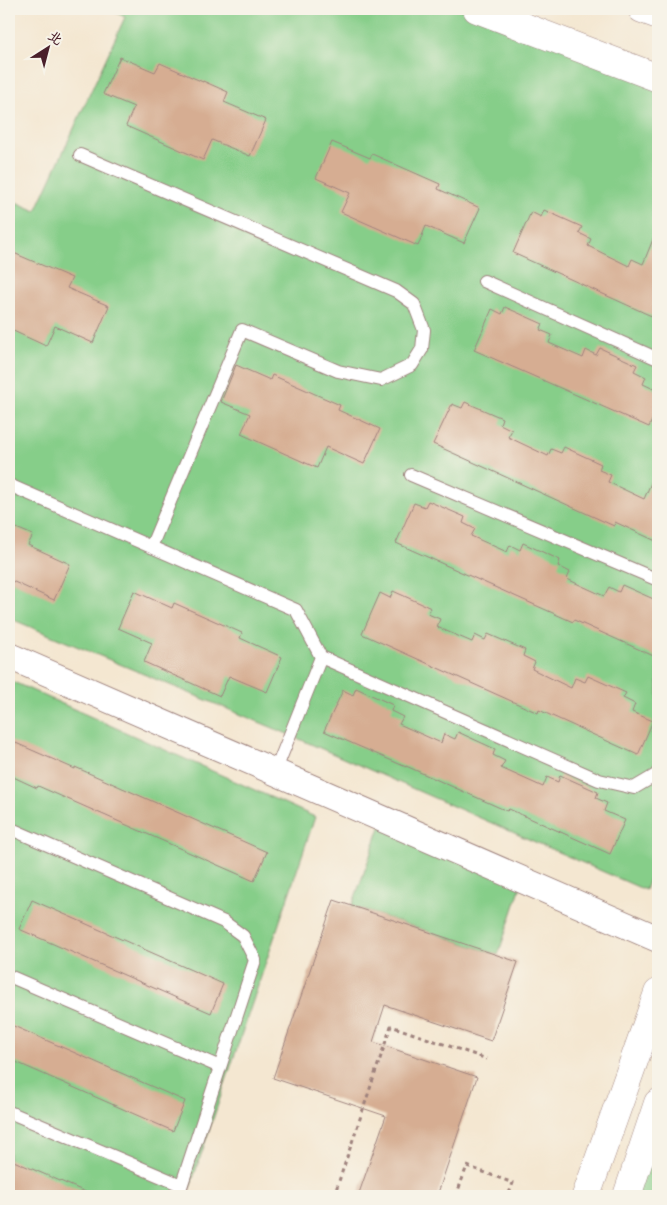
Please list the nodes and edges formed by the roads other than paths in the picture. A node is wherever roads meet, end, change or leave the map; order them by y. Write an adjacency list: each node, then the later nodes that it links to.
1 (477, 9): 5 (main road)
2 (493, 9): 5 (main road)
3 (642, 9): 4 (main road)
4 (658, 14)
5 (528, 29): 6 (main road)
6 (658, 78)
7 (80, 155): 12 (lane)
8 (484, 281): 9 (lane)
9 (658, 359)
10 (411, 475): 13 (lane)
11 (9, 485): 12 (lane)
12 (151, 547): 15 (lane)
13 (658, 580)
14 (9, 656): 16 (street)
15 (321, 658): 16 (lane); 17 (lane)
16 (275, 772): 19 (street)
17 (658, 772)
18 (9, 828): 22 (lane)
19 (658, 939)
20 (9, 976): 22 (lane)
21 (658, 993): 26 (main road)
22 (220, 1067): 25 (lane)
23 (658, 1103): 27 (main road)
24 (9, 1112): 25 (lane)
25 (180, 1191)
26 (586, 1196)
27 (627, 1196)

